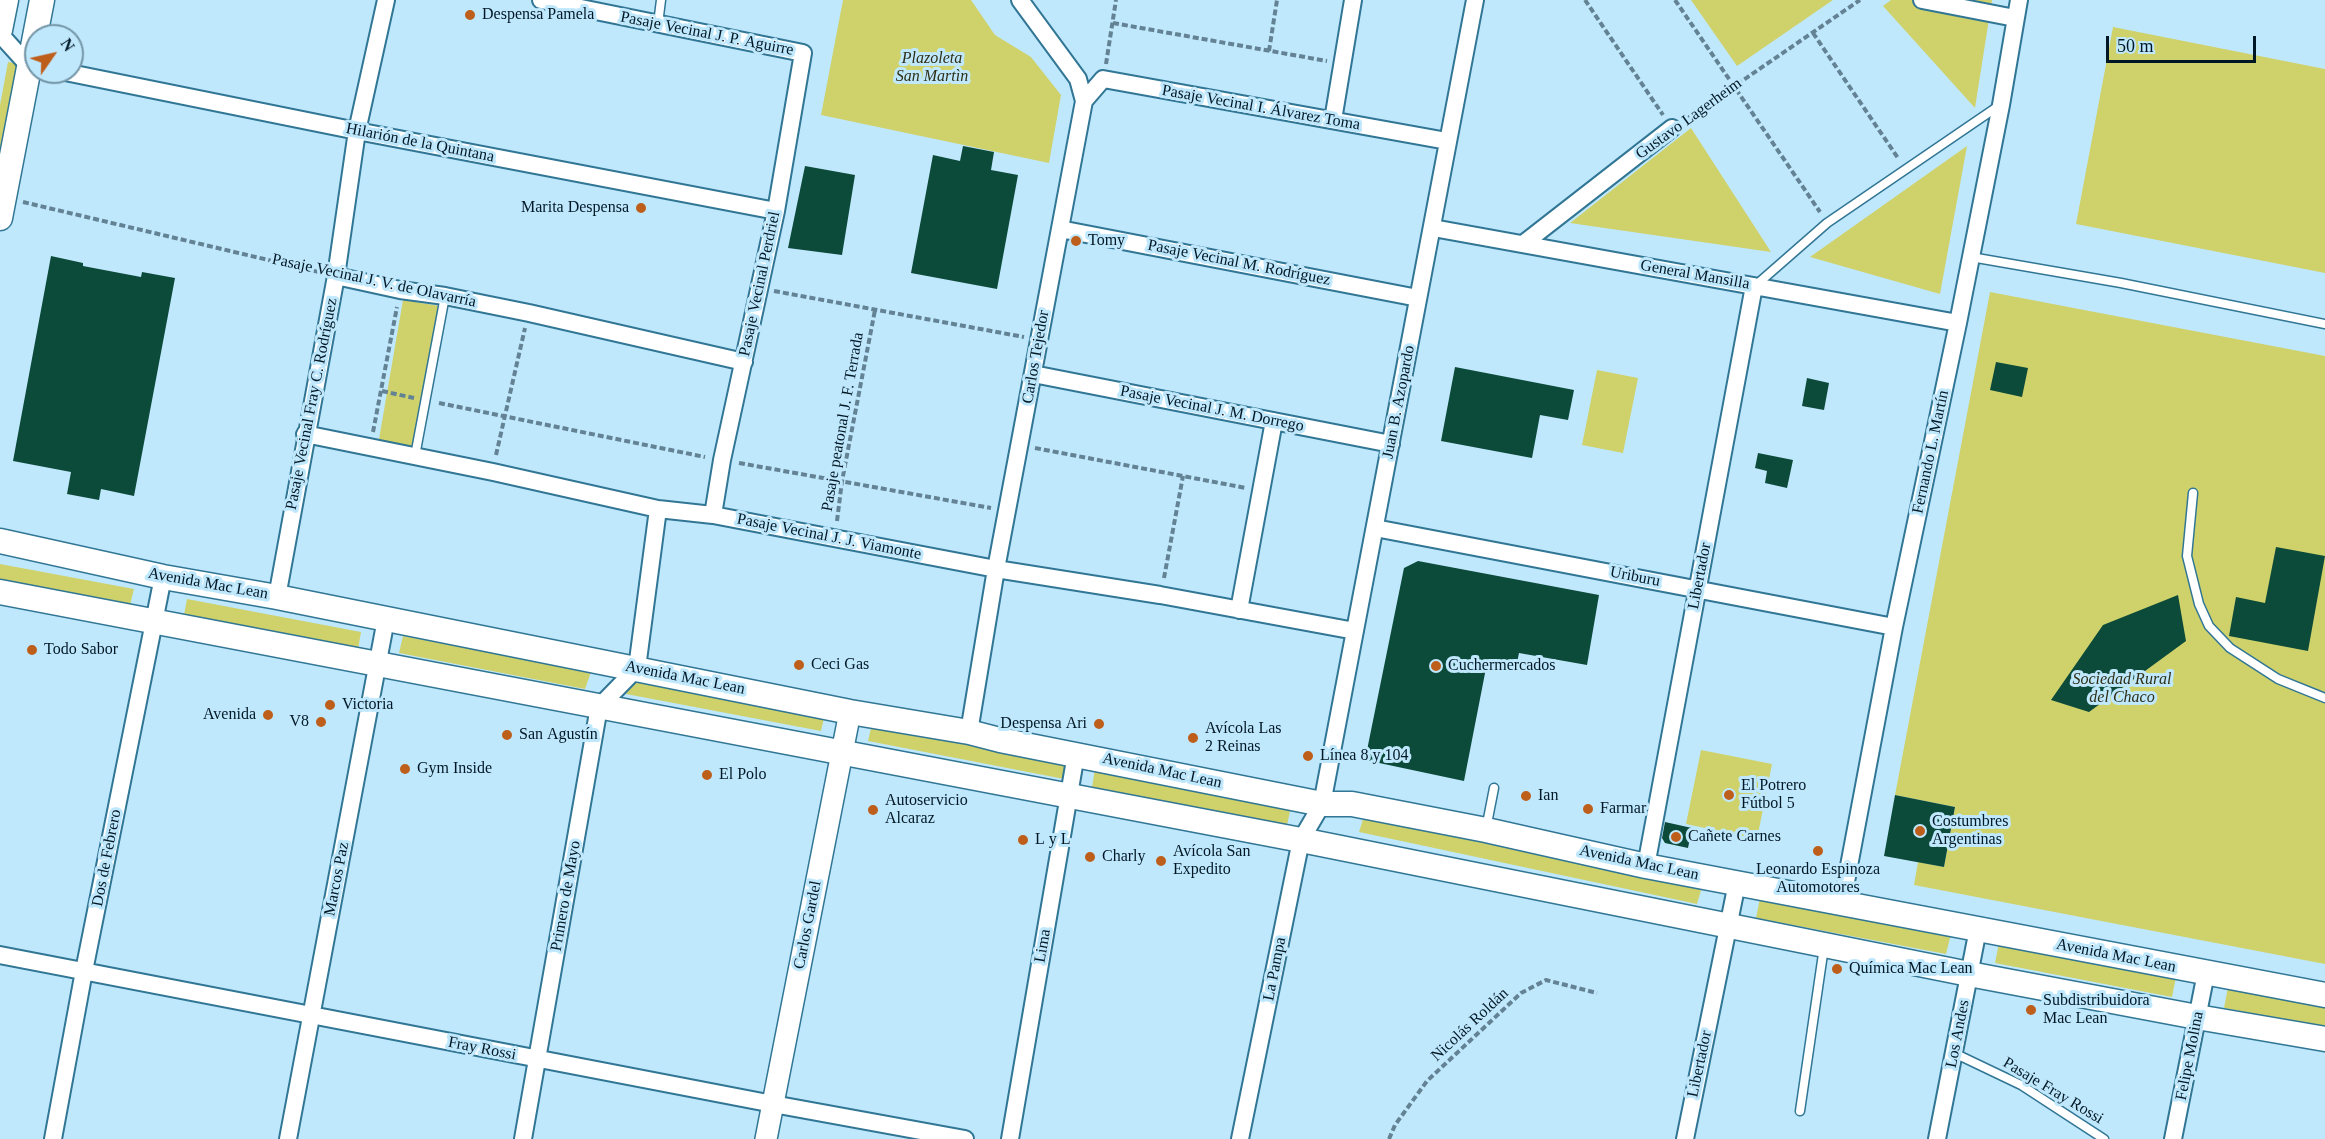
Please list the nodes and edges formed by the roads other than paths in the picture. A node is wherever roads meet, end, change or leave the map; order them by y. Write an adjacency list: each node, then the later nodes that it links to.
1 (6, 0): 14 (main road)
2 (42, 0): 12 (main road)
3 (386, 0): 23 (street, Pasaje Vecinal Fray C. Rodríguez)
4 (541, 0): 13 (street, Pasaje Vecinal J. P. Aguirre)
5 (661, 0): 13 (lane)
6 (1020, 0): 19 (street)
7 (1353, 0): 21 (street)
8 (1475, 0): 24 (street, Juan B. Azopardo)
9 (1922, 0): 11 (street)
10 (2019, 0): 11 (street, Fernando L. Martín)
11 (2015, 18): 20 (street, Fernando L. Martín)
12 (38, 24)
13 (658, 24): 15 (street, Pasaje Vecinal J. P. Aguirre)
14 (0, 32): 16 (street)
15 (803, 53): 26 (street, Pasaje Vecinal Perdriel)
16 (24, 57)
17 (84, 76): 23 (street, Hilarión de la Quintana)
18 (28, 84): 25 (main road)
19 (1084, 101): 21 (street, Pasaje Vecinal I. Álvarez Toma); 28 (street, Carlos Tejedor)
20 (2001, 105): 30 (street, Fernando L. Martín); 32 (lane)
21 (1332, 120): 24 (street, Pasaje Vecinal I. Álvarez Toma)
22 (1672, 128): 29 (street, Gustavo Lagerheim)
23 (357, 131): 26 (street, Hilarión de la Quintana); 31 (street, Pasaje Vecinal Fray C. Rodríguez)
24 (1447, 141): 27 (street, Juan B. Azopardo)
25 (1, 204)
26 (776, 211): 37 (street, Pasaje Vecinal Perdriel)
27 (1433, 228): 29 (street, General Mansilla); 34 (street, Juan B. Azopardo)
28 (1060, 229): 34 (street, Pasaje Vecinal M. Rodríguez); 38 (street, Carlos Tejedor)
29 (1523, 244): 32 (street, General Mansilla)
30 (1971, 257): 35 (street, Fernando L. Martín); 36 (lane)
31 (336, 276): 33 (street, Pasaje Vecinal J. V. de Olavarría); 40 (street, Pasaje Vecinal Fray C. Rodríguez)
32 (1754, 286): 35 (street, General Mansilla); 50 (street, Libertador)
33 (445, 296): 37 (street, Pasaje Vecinal J. V. de Olavarría); 42 (lane)
34 (1418, 298): 41 (street, Juan B. Azopardo)
35 (1958, 323): 56 (street, Fernando L. Martín)
36 (2325, 324)
37 (744, 362): 45 (street, Pasaje Vecinal Perdriel)
38 (1033, 374): 39 (street, Pasaje Vecinal J. M. Dorrego); 48 (street, Carlos Tejedor)
39 (1274, 421): 41 (street, Pasaje Vecinal J. M. Dorrego); 53 (street)
40 (305, 434): 42 (street, Pasaje Vecinal J. J. Viamonte); 52 (street, Pasaje Vecinal Fray C. Rodríguez)
41 (1391, 444): 46 (street, Juan B. Azopardo)
42 (415, 456): 44 (street, Pasaje Vecinal J. J. Viamonte)
43 (2193, 493): 60 (lane)
44 (658, 509): 45 (street, Pasaje Vecinal J. J. Viamonte); 59 (street)
45 (713, 514): 48 (street, Pasaje Vecinal J. J. Viamonte)
46 (1375, 528): 50 (street, Uriburu); 57 (street, Juan B. Azopardo)
47 (0, 541): 49 (main road, Avenida Mac Lean)
48 (996, 569): 53 (street, Pasaje Vecinal J. J. Viamonte); 63 (street, Carlos Tejedor)
49 (163, 577): 52 (main road, Avenida Mac Lean); 55 (street, Dos de Febrero)
50 (1698, 589): 56 (street, Uriburu); 71 (street, Libertador)
51 (0, 592): 55 (main road)
52 (277, 597): 54 (main road, Avenida Mac Lean)
53 (1239, 610): 57 (street, Pasaje Vecinal J. J. Viamonte)
54 (386, 619): 58 (street, Marcos Paz); 59 (main road, Avenida Mac Lean)
55 (154, 621): 58 (main road); 78 (street, Dos de Febrero)
56 (1894, 627): 73 (street, Fernando L. Martín)
57 (1356, 631): 68 (street, Juan B. Azopardo)
58 (377, 664): 61 (main road); 82 (street, Marcos Paz)
59 (638, 668): 61 (street); 62 (main road, Avenida Mac Lean)
60 (2325, 698)
61 (599, 707): 64 (main road); 86 (street, Primero de Mayo)
62 (850, 711): 63 (main road, Avenida Mac Lean); 64 (street, Carlos Gardel)
63 (969, 732): 65 (main road, Avenida Mac Lean)
64 (842, 752): 67 (main road); 87 (street, Carlos Gardel)
65 (1076, 754): 67 (street, Lima); 68 (main road, Avenida Mac Lean)
66 (1494, 788): 69 (lane)
67 (1068, 796): 70 (main road); 94 (street, Lima)
68 (1322, 804): 69 (main road, Avenida Mac Lean); 70 (street, La Pampa)
69 (1486, 830): 71 (main road, Avenida Mac Lean)
70 (1301, 840): 74 (main road); 95 (street, La Pampa)
71 (1646, 866): 72 (main road, Avenida Mac Lean)
72 (1737, 883): 73 (main road, Avenida Mac Lean); 74 (street, Libertador)
73 (1842, 903): 75 (main road, Avenida Mac Lean)
74 (1729, 925): 76 (main road); 96 (street, Libertador)
75 (1978, 929): 79 (main road, Avenida Mac Lean); 80 (street, Los Andes)
76 (1825, 944): 80 (main road); 88 (lane)
77 (0, 955): 78 (street, Fray Rossi)
78 (84, 971): 82 (street, Fray Rossi); 89 (street, Dos de Febrero)
79 (2206, 973): 81 (main road, Avenida Mac Lean); 83 (street, Felipe Molina)
80 (1970, 974): 83 (main road); 85 (street, Los Andes)
81 (2325, 995)
82 (311, 1016): 86 (street, Fray Rossi); 90 (street, Marcos Paz)
83 (2197, 1017): 84 (main road); 99 (street, Felipe Molina)
84 (2325, 1039)
85 (1954, 1053): 97 (street, Los Andes); 98 (lane, Pasaje Fray Rossi)
86 (538, 1059): 87 (street, Fray Rossi); 91 (street, Primero de Mayo)
87 (773, 1104): 92 (street, Carlos Gardel); 93 (street, Fray Rossi)
88 (1800, 1111)
89 (53, 1139)
90 (288, 1139)
91 (523, 1139)
92 (766, 1139)
93 (965, 1139)
94 (1010, 1139)
95 (1240, 1139)
96 (1685, 1139)
97 (1937, 1139)
98 (2104, 1139)
99 (2174, 1139)

